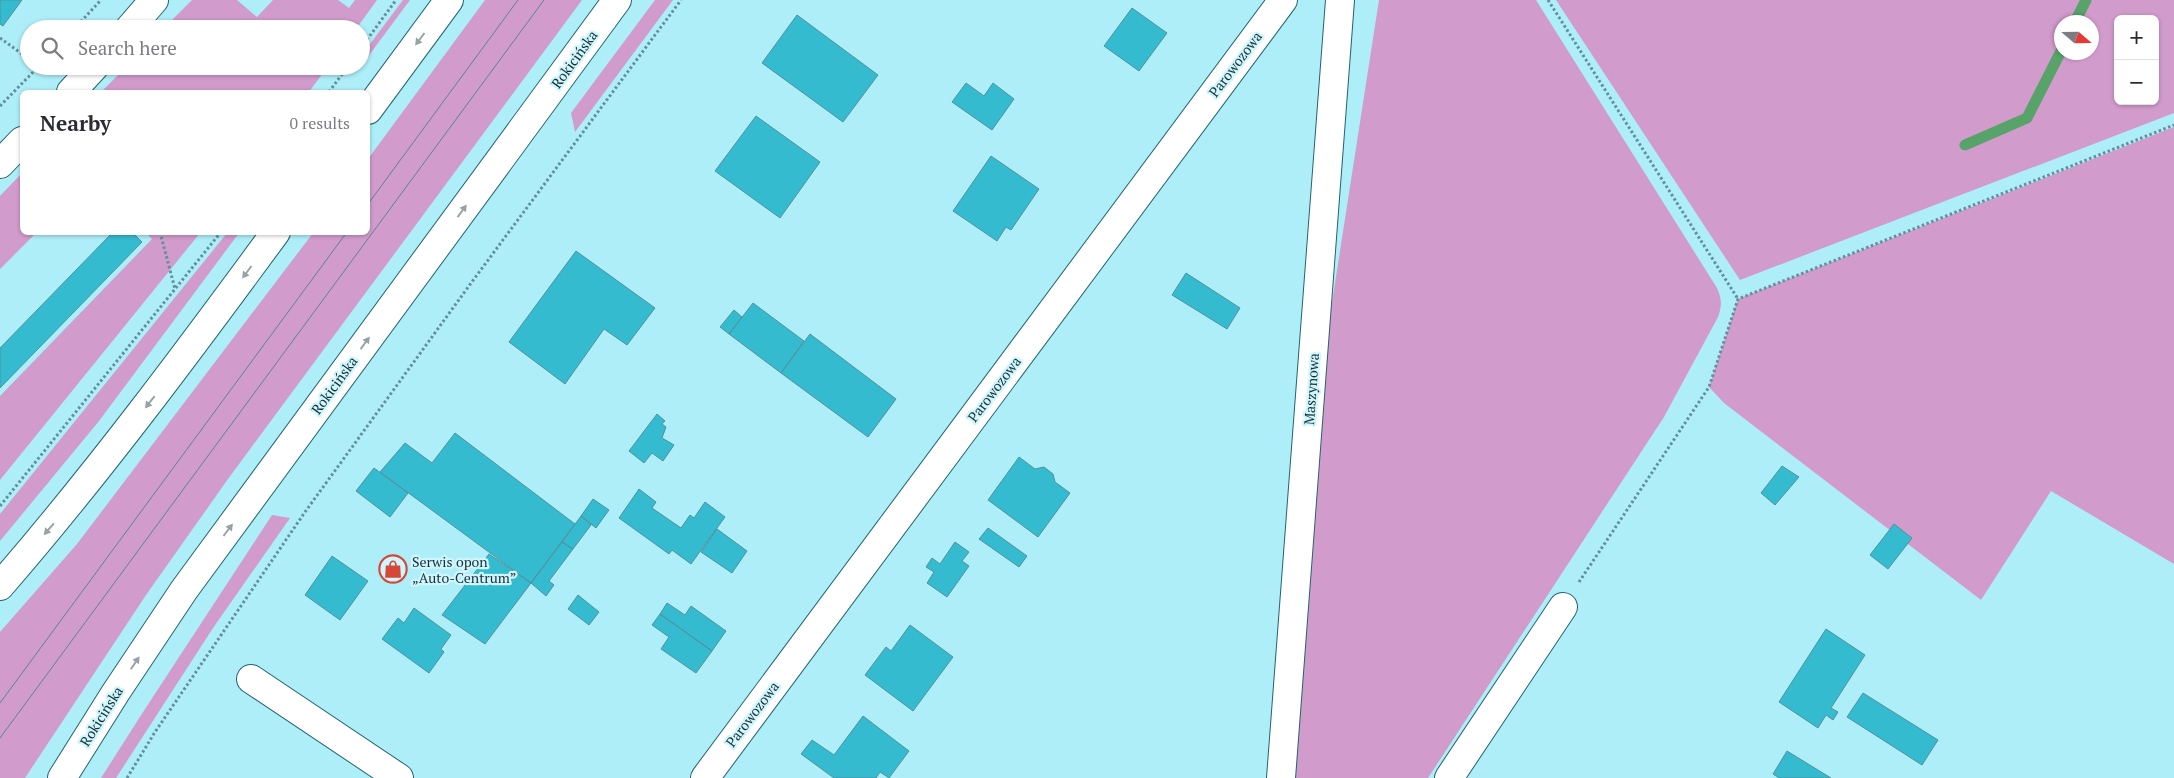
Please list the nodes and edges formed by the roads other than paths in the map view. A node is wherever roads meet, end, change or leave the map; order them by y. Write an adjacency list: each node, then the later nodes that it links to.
1 (154, 0): 6 (street)
2 (449, 0): 9 (street, one-way to 9)
3 (617, 0): 16 (street, Rokicińska, one-way to 3)
4 (1283, 0): 18 (street, Parowozowa)
5 (1340, 0): 19 (street, Maszynowa)
6 (137, 20)
7 (87, 75): 8 (street)
8 (73, 90)
9 (370, 107)
10 (20, 143): 11 (street)
11 (0, 164)
12 (274, 235): 13 (street, one-way to 13)
13 (0, 586)
14 (1562, 607): 20 (street)
15 (251, 679): 17 (street)
16 (62, 778)
17 (399, 778)
18 (705, 778)
19 (1281, 778)
20 (1449, 778)

